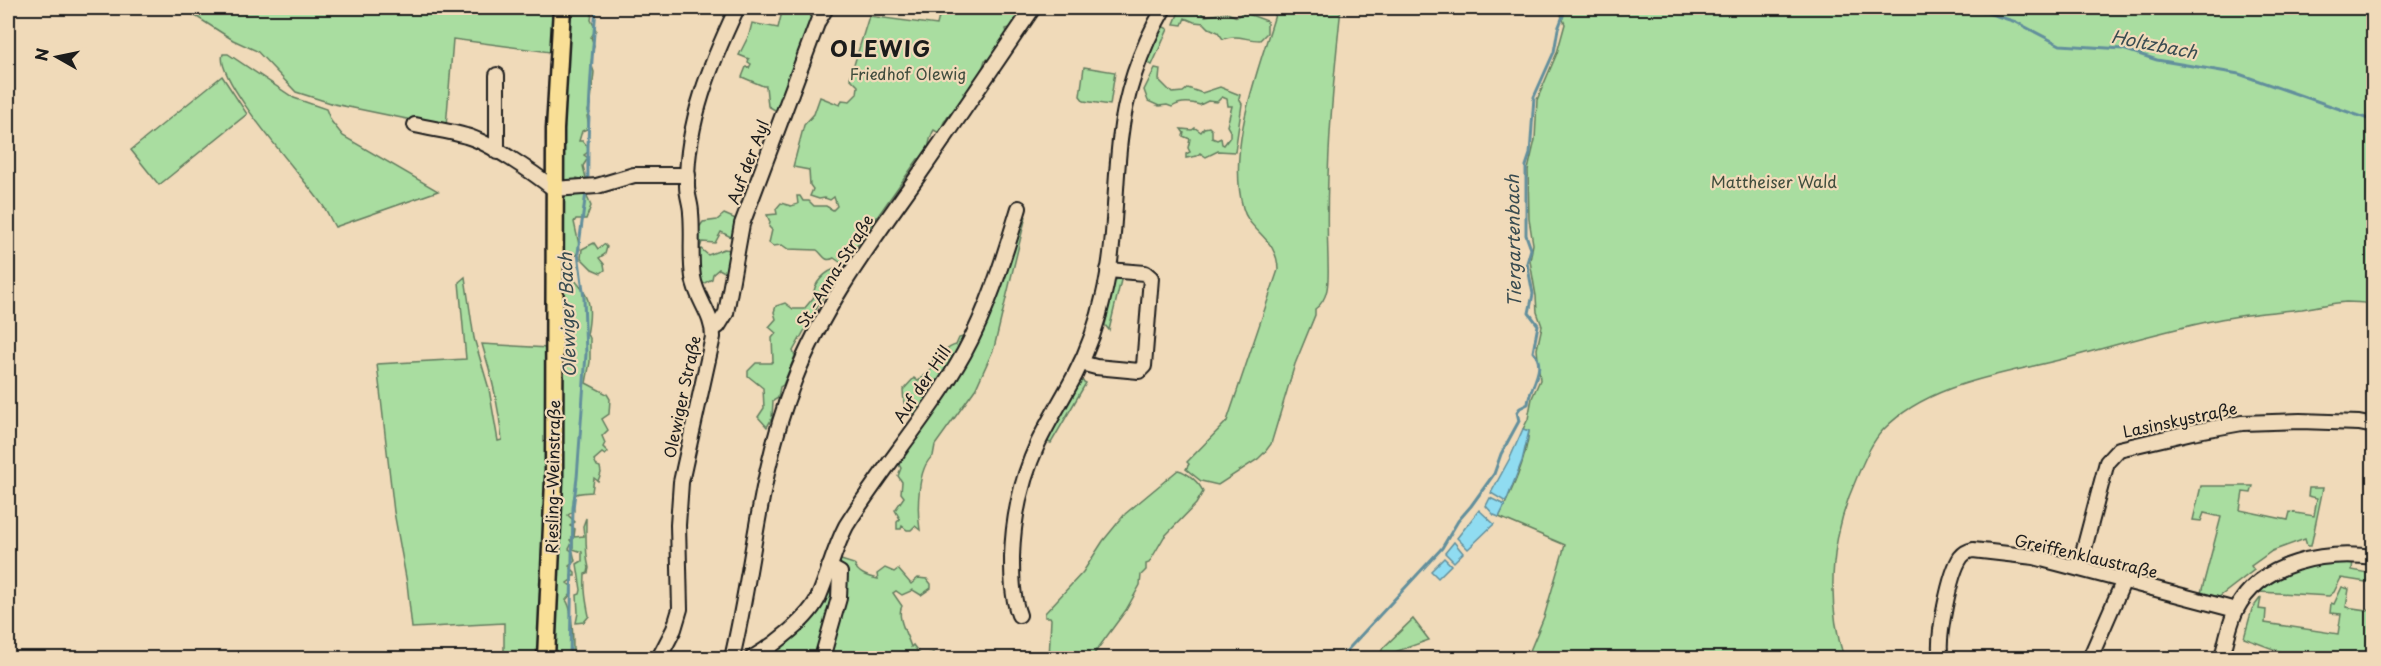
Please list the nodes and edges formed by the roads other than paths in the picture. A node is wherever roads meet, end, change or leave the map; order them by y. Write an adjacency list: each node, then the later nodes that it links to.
1 (562, 8): 10 (main road, Riesling-Weinstraße)
2 (737, 8): 9 (street, Olewiger Straße)
3 (826, 8): 13 (street, Auf der Ayl)
4 (1033, 8): 24 (street, St.-Anna-Straße)
5 (1164, 8): 12 (street)
6 (497, 75): 8 (street)
7 (416, 126): 8 (street)
8 (497, 152): 10 (street)
9 (688, 175): 10 (street); 13 (street, Olewiger Straße)
10 (554, 189): 22 (main road, Riesling-Weinstraße)
11 (1019, 208): 17 (street, Auf der Hill)
12 (1108, 270): 14 (street); 14 (street)
13 (713, 329): 23 (street, Olewiger Straße)
14 (1081, 363): 21 (street)
15 (2373, 426): 18 (street, Lasinskystraße)
16 (2373, 557): 20 (street)
17 (829, 567): 25 (street, Auf der Hill); 26 (street)
18 (2079, 568): 19 (street, Greiffenklaustraße); 27 (street, Greiffenklaustraße)
19 (2124, 580): 20 (street, Greiffenklaustraße); 28 (street)
20 (2236, 610): 29 (street)
21 (1019, 615)
22 (546, 658)
23 (659, 658)
24 (732, 658)
25 (752, 658)
26 (822, 658)
27 (1941, 658)
28 (2090, 658)
29 (2222, 658)

